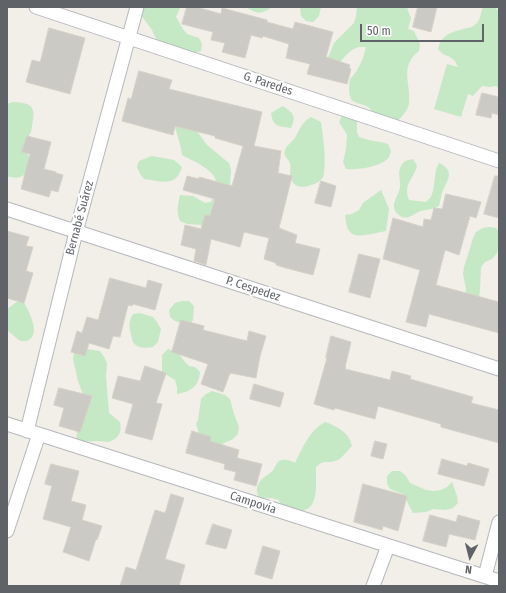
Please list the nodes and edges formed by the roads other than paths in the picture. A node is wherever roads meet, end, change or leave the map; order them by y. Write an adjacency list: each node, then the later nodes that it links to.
1 (36, 7): 3 (street, G. Paredes)
2 (137, 7): 3 (street, Bernabé Suárez)
3 (128, 38): 4 (street, G. Paredes); 6 (street, Bernabé Suárez)
4 (499, 161)
5 (7, 209): 6 (street, P. Cespedez)
6 (76, 232): 7 (street, P. Cespedez); 9 (street, Bernabé Suárez)
7 (499, 369)
8 (7, 424): 9 (street, Campovía)
9 (33, 433): 11 (street, Bernabé Suárez); 12 (street, Campovía)
10 (499, 522): 13 (street)
11 (7, 531)
12 (388, 546): 13 (street, Campovía); 15 (street)
13 (484, 576): 14 (street, Campovía)
14 (499, 581)
15 (374, 586)

